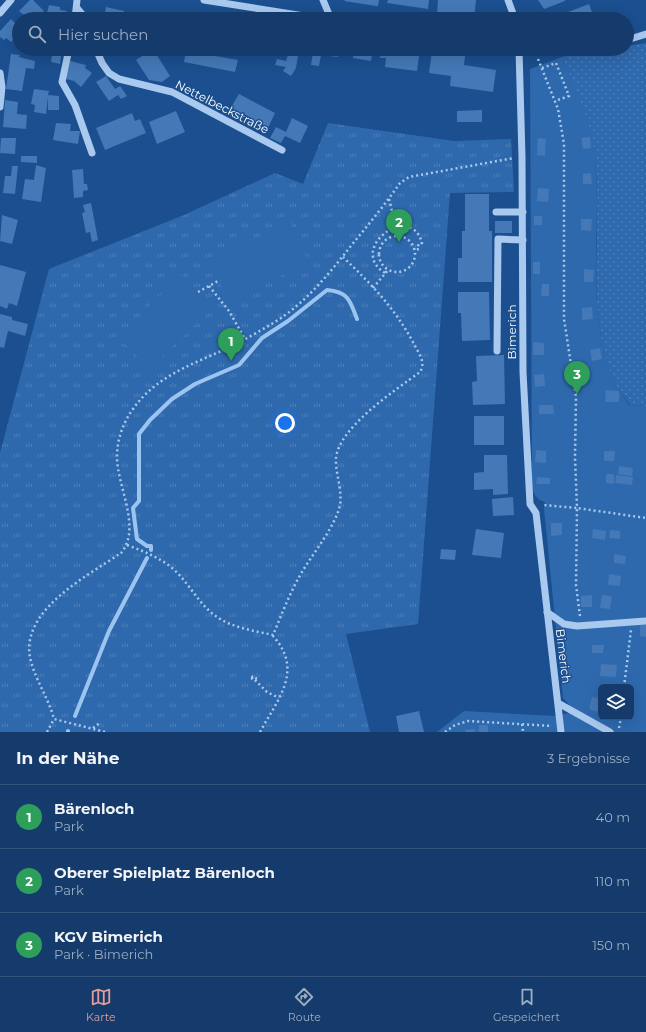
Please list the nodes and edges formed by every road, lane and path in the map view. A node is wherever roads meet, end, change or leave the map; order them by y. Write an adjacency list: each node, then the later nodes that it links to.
1 (11, 0): 12 (street)
2 (77, 0): 6 (street)
3 (204, 0): 9 (street)
4 (323, 0): 10 (street)
5 (508, 0): 11 (street)
6 (77, 8): 7 (street); 8 (street)
7 (76, 12)
8 (80, 12)
9 (279, 12)
10 (328, 12)
11 (512, 12)
12 (0, 13)
13 (646, 34): 14 (street)
14 (634, 38)
15 (67, 56): 24 (street)
16 (99, 56): 23 (street, Nettelbeckstraße)
17 (518, 56): 25 (street, Bimerich)
18 (536, 56): 19 (path)
19 (542, 68): 21 (path); 21 (path)
20 (0, 72): 22 (street)
21 (555, 101): 43 (path)
22 (0, 108)
23 (282, 150)
24 (92, 153)
25 (522, 157): 26 (path); 28 (street, Bimerich)
26 (389, 199): 29 (path); 33 (path)
27 (496, 212): 28 (street)
28 (523, 212): 31 (street, Bimerich)
29 (397, 228): 30 (path); 32 (path); 35 (path)
30 (398, 235): 32 (path); 34 (path)
31 (523, 240): 41 (street); 46 (street, Bimerich)
32 (415, 250): 34 (path)
33 (343, 257): 38 (path); 40 (path)
34 (388, 270): 35 (path)
35 (385, 274): 38 (path)
36 (220, 280): 37 (path)
37 (209, 286): 39 (path); 40 (path)
38 (374, 288): 50 (path)
39 (198, 292)
40 (245, 339): 45 (path)
41 (497, 351)
42 (545, 506): 43 (path)
43 (577, 508): 44 (path); 49 (path)
44 (646, 518)
45 (127, 545): 50 (path); 55 (path)
46 (547, 612): 49 (street, Bimerich); 54 (street, Bimerich)
47 (646, 621): 48 (street, Bimerich)
48 (632, 622): 49 (street, Bimerich); 52 (path)
49 (581, 626)
50 (273, 635): 53 (path)
51 (255, 680): 53 (path)
52 (624, 684)
53 (279, 698): 63 (path)
54 (558, 703): 60 (street, Bimerich); 66 (street)
55 (54, 718): 59 (path); 61 (path)
56 (621, 720): 67 (path)
57 (101, 722): 59 (path)
58 (522, 724): 60 (path); 64 (path); 65 (path)
59 (92, 729): 62 (path)
60 (561, 729)
61 (47, 732)
62 (105, 732)
63 (260, 732)
64 (445, 732)
65 (523, 732)
66 (610, 732)
67 (619, 732)

